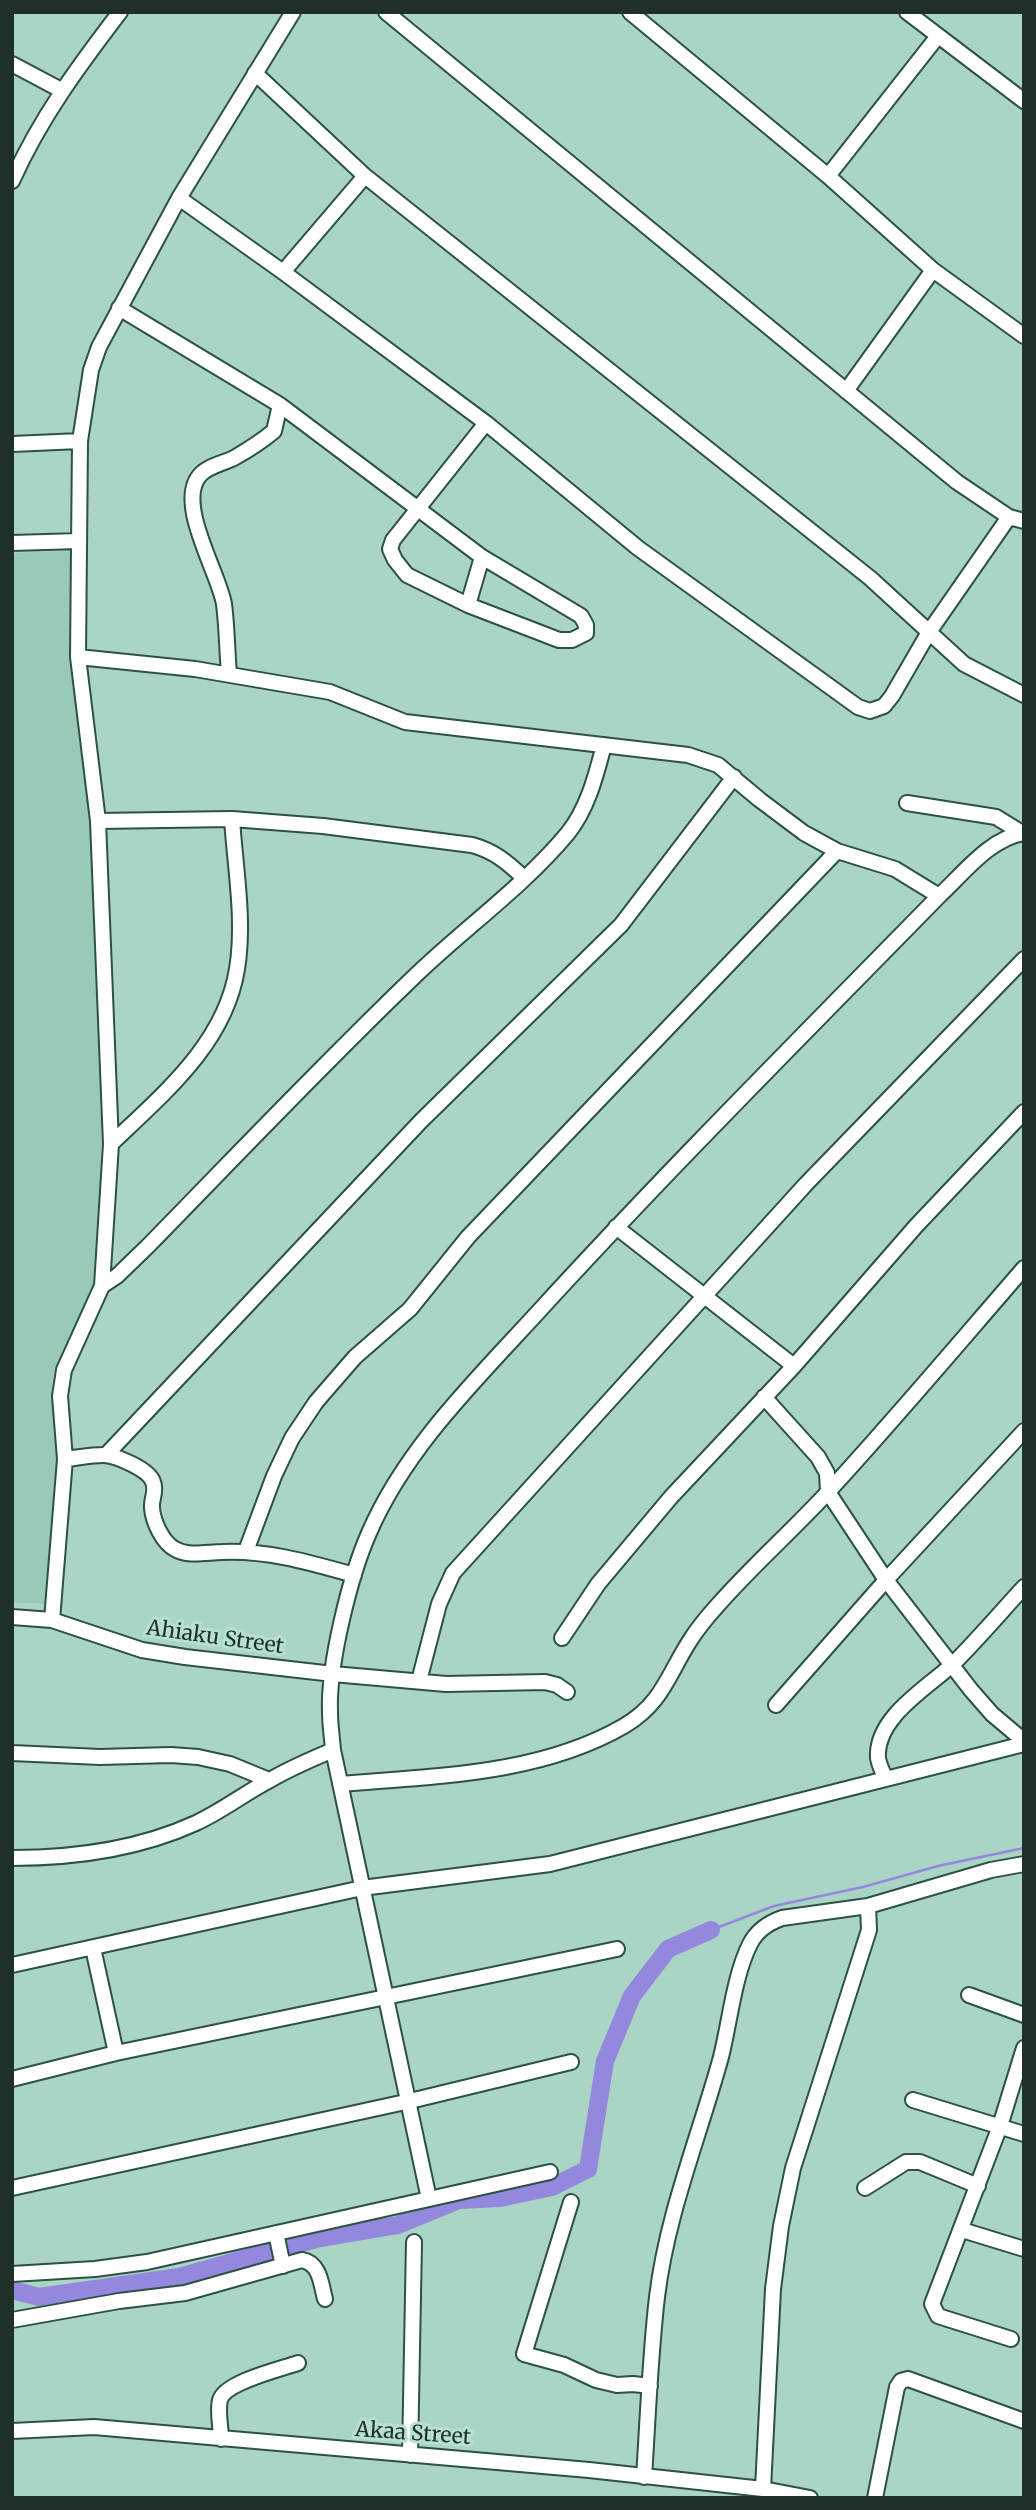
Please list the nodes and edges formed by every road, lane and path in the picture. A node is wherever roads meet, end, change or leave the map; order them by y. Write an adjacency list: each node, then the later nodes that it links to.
1 (120, 12): 9 (street)
2 (293, 12): 8 (street)
3 (386, 12): 19 (street)
4 (630, 12): 12 (street)
5 (906, 12): 6 (street)
6 (939, 36): 10 (street); 12 (street)
7 (12, 64): 9 (street)
8 (255, 73): 11 (street); 14 (street)
9 (61, 90): 13 (street)
10 (1024, 101)
11 (365, 176): 16 (street); 30 (street)
12 (828, 176): 15 (street)
13 (12, 181)
14 (179, 198): 16 (street); 17 (street)
15 (933, 271): 18 (street); 19 (street)
16 (283, 272): 21 (street)
17 (119, 308): 20 (street); 22 (street)
18 (1024, 336)
19 (846, 391): 25 (street)
20 (280, 405): 24 (street); 32 (street)
21 (486, 423): 24 (street); 30 (street)
22 (80, 441): 23 (street); 26 (street)
23 (12, 444)
24 (418, 510): 28 (street); 29 (street)
25 (1017, 519): 30 (street)
26 (79, 541): 27 (street); 31 (street)
27 (12, 542)
28 (482, 557): 29 (street); 29 (street)
29 (468, 605)
30 (929, 632): 33 (street)
31 (78, 657): 32 (street); 38 (street)
32 (229, 674): 34 (street)
33 (1024, 695)
34 (604, 745): 35 (street); 41 (street)
35 (734, 777): 40 (street); 53 (street)
36 (907, 803): 39 (street)
37 (232, 818): 38 (street); 41 (street); 45 (street)
38 (98, 821): 45 (street)
39 (1023, 833): 42 (street)
40 (837, 851): 42 (street); 56 (street)
41 (524, 878): 48 (street)
42 (939, 896): 46 (street)
43 (1024, 959): 49 (street)
44 (1024, 1112): 50 (street)
45 (111, 1144): 48 (street)
46 (616, 1227): 49 (street); 57 (street)
47 (1024, 1268): 55 (street)
48 (102, 1286): 54 (street)
49 (703, 1295): 50 (street); 65 (street)
50 (794, 1366): 51 (street)
51 (764, 1397): 55 (street); 62 (street)
52 (1024, 1431): 58 (street)
53 (106, 1455): 54 (street); 56 (street)
54 (65, 1459): 61 (street)
55 (828, 1492): 58 (street); 73 (street)
56 (246, 1551): 57 (street)
57 (354, 1575): 64 (street)
58 (886, 1580): 63 (street); 67 (street)
59 (1024, 1587): 63 (street)
60 (12, 1617): 61 (street, Ahiaku Street)
61 (52, 1620): 64 (street, Ahiaku Street)
62 (562, 1639)
63 (952, 1665): 68 (street); 71 (street)
64 (333, 1675): 65 (street, Ahiaku Street); 69 (street)
65 (419, 1681): 66 (street, Ahiaku Street)
66 (567, 1692)
67 (776, 1705)
68 (1024, 1743): 71 (street)
69 (333, 1750): 72 (street); 73 (street)
70 (12, 1753): 72 (street)
71 (885, 1778): 76 (street)
72 (269, 1780): 74 (street)
73 (340, 1784): 76 (street)
74 (12, 1858)
75 (1024, 1864): 77 (street)
76 (362, 1888): 78 (street); 82 (street)
77 (868, 1906): 108 (street); 114 (street)
78 (93, 1948): 80 (street); 85 (street)
79 (617, 1949): 82 (street)
80 (12, 1965)
81 (969, 1995): 83 (street)
82 (387, 1997): 85 (street); 89 (street)
83 (1024, 2015)
84 (1024, 2048): 90 (street)
85 (117, 2053): 87 (street)
86 (571, 2062): 89 (street)
87 (12, 2079)
88 (913, 2100): 90 (street)
89 (410, 2101): 95 (street); 96 (street)
90 (1000, 2126): 91 (street); 93 (street)
91 (1024, 2134)
92 (550, 2172): 96 (street)
93 (978, 2186): 94 (street); 98 (street)
94 (864, 2188)
95 (12, 2189)
96 (429, 2199): 99 (street)
97 (571, 2202): 108 (street)
98 (962, 2230): 101 (street); 106 (street)
99 (277, 2237): 102 (street); 103 (street)
100 (414, 2242): 112 (street)
101 (1024, 2249)
102 (282, 2261): 104 (street); 105 (street)
103 (12, 2274)
104 (325, 2299)
105 (12, 2320)
106 (1011, 2339)
107 (298, 2364): 111 (street)
108 (650, 2386): 113 (street)
109 (1024, 2421): 116 (street)
110 (12, 2431): 111 (street, Akaa Street)
111 (221, 2438): 112 (street, Akaa Street)
112 (410, 2455): 113 (street, Akaa Street)
113 (644, 2477): 114 (street, Akaa Street)
114 (763, 2489): 115 (street, Akaa Street)
115 (810, 2498)
116 (875, 2498)

